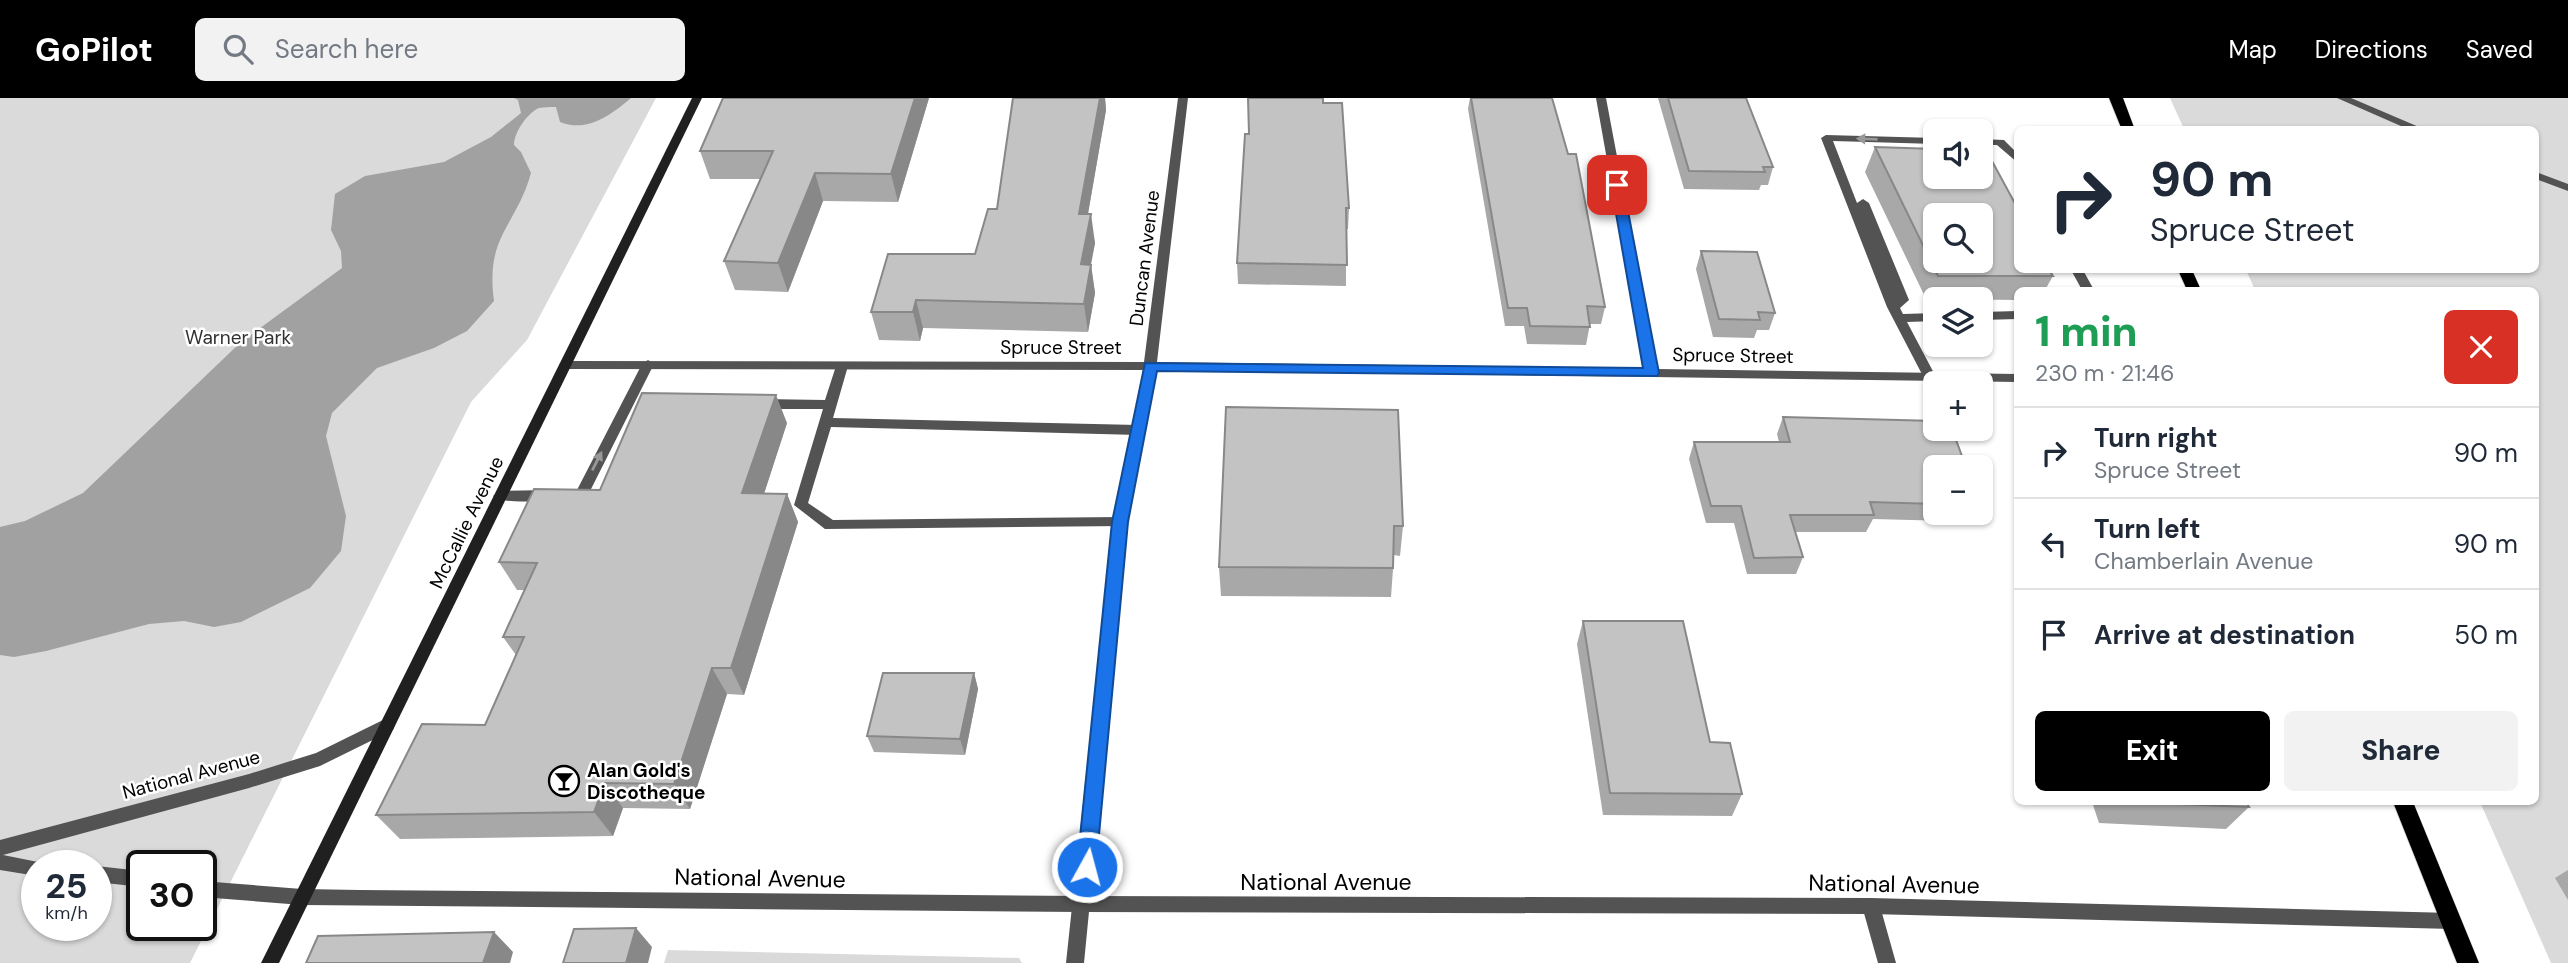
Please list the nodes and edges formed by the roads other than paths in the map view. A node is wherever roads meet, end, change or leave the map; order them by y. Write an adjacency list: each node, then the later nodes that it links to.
1 (697, 98): 18 (main road, McCallie Avenue)
2 (1182, 98): 20 (street, Duncan Avenue)
3 (1601, 98): 22 (street)
4 (2116, 98): 6 (main road)
5 (2342, 98): 7 (street)
6 (2127, 126)
7 (2411, 126)
8 (1923, 141): 13 (street, one-way to 13)
9 (1993, 142): 10 (street)
10 (2014, 156)
11 (2539, 176): 12 (street)
12 (2568, 188)
13 (1895, 312): 14 (street); 21 (street)
14 (1923, 315)
15 (2014, 315): 16 (street)
16 (1993, 316)
17 (648, 364): 18 (street, Spruce Street); 19 (street, Spruce Street); 30 (street, one-way to 17)
18 (565, 365): 30 (main road, McCallie Avenue)
19 (842, 366): 20 (street, Spruce Street); 27 (street)
20 (1150, 366): 22 (street, Spruce Street); 29 (street, Duncan Avenue)
21 (1927, 371)
22 (1651, 373): 23 (street, Spruce Street)
23 (1923, 377)
24 (1993, 378): 25 (street, Spruce Street)
25 (2014, 378)
26 (749, 404): 27 (street)
27 (830, 405): 28 (street)
28 (824, 422): 29 (street); 31 (street)
29 (1138, 430): 31 (street, Duncan Avenue)
30 (500, 496): 32 (main road, McCallie Avenue)
31 (1120, 522): 39 (street, Duncan Avenue)
32 (387, 725): 34 (street, National Avenue); 38 (main road, McCallie Avenue)
33 (2404, 805): 41 (main road)
34 (0, 848)
35 (0, 862): 36 (street)
36 (21, 865)
37 (217, 890): 38 (street, National Avenue)
38 (302, 897): 39 (street, National Avenue); 42 (main road, McCallie Avenue)
39 (1082, 904): 40 (street, National Avenue); 43 (street, Duncan Avenue)
40 (1871, 906): 41 (street, National Avenue); 44 (street)
41 (2452, 921): 45 (main road)
42 (270, 963)
43 (1075, 963)
44 (1887, 963)
45 (2468, 963)

